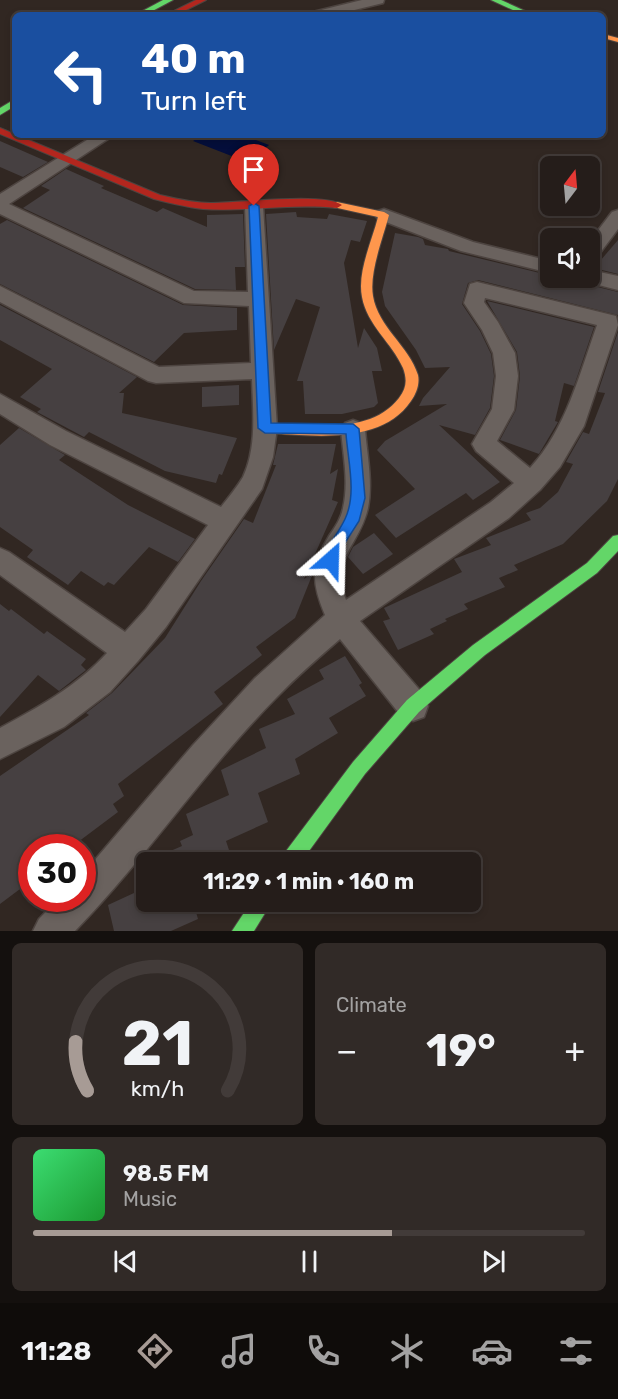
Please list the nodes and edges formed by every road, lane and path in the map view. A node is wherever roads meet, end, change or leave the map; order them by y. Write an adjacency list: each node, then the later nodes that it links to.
1 (169, 0): 5 (street)
2 (202, 0): 6 (street)
3 (378, 0): 7 (street)
4 (495, 0): 8 (street)
5 (145, 12)
6 (176, 12)
7 (330, 12)
8 (523, 12)
9 (17, 138): 11 (street)
10 (100, 138): 11 (street)
11 (67, 159): 12 (street); 13 (street)
12 (0, 205): 21 (street)
13 (254, 206): 14 (street); 21 (street)
14 (384, 215): 17 (street); 25 (street)
15 (618, 216): 16 (street)
16 (600, 240)
17 (540, 265)
18 (600, 279): 19 (street)
19 (618, 284)
20 (0, 293): 22 (street)
21 (258, 299): 22 (street)
22 (262, 371): 24 (street)
23 (0, 403): 27 (street)
24 (265, 428): 25 (street); 27 (street)
25 (353, 429): 30 (street)
26 (531, 483): 26 (street); 30 (street)
27 (225, 522): 31 (street)
28 (618, 541): 32 (street)
29 (0, 561): 31 (street)
30 (341, 619): 32 (street); 36 (street)
31 (128, 651): 33 (street)
32 (413, 706): 34 (street)
33 (0, 744)
34 (297, 852)
35 (255, 912): 37 (street)
36 (51, 931)
37 (242, 931)

